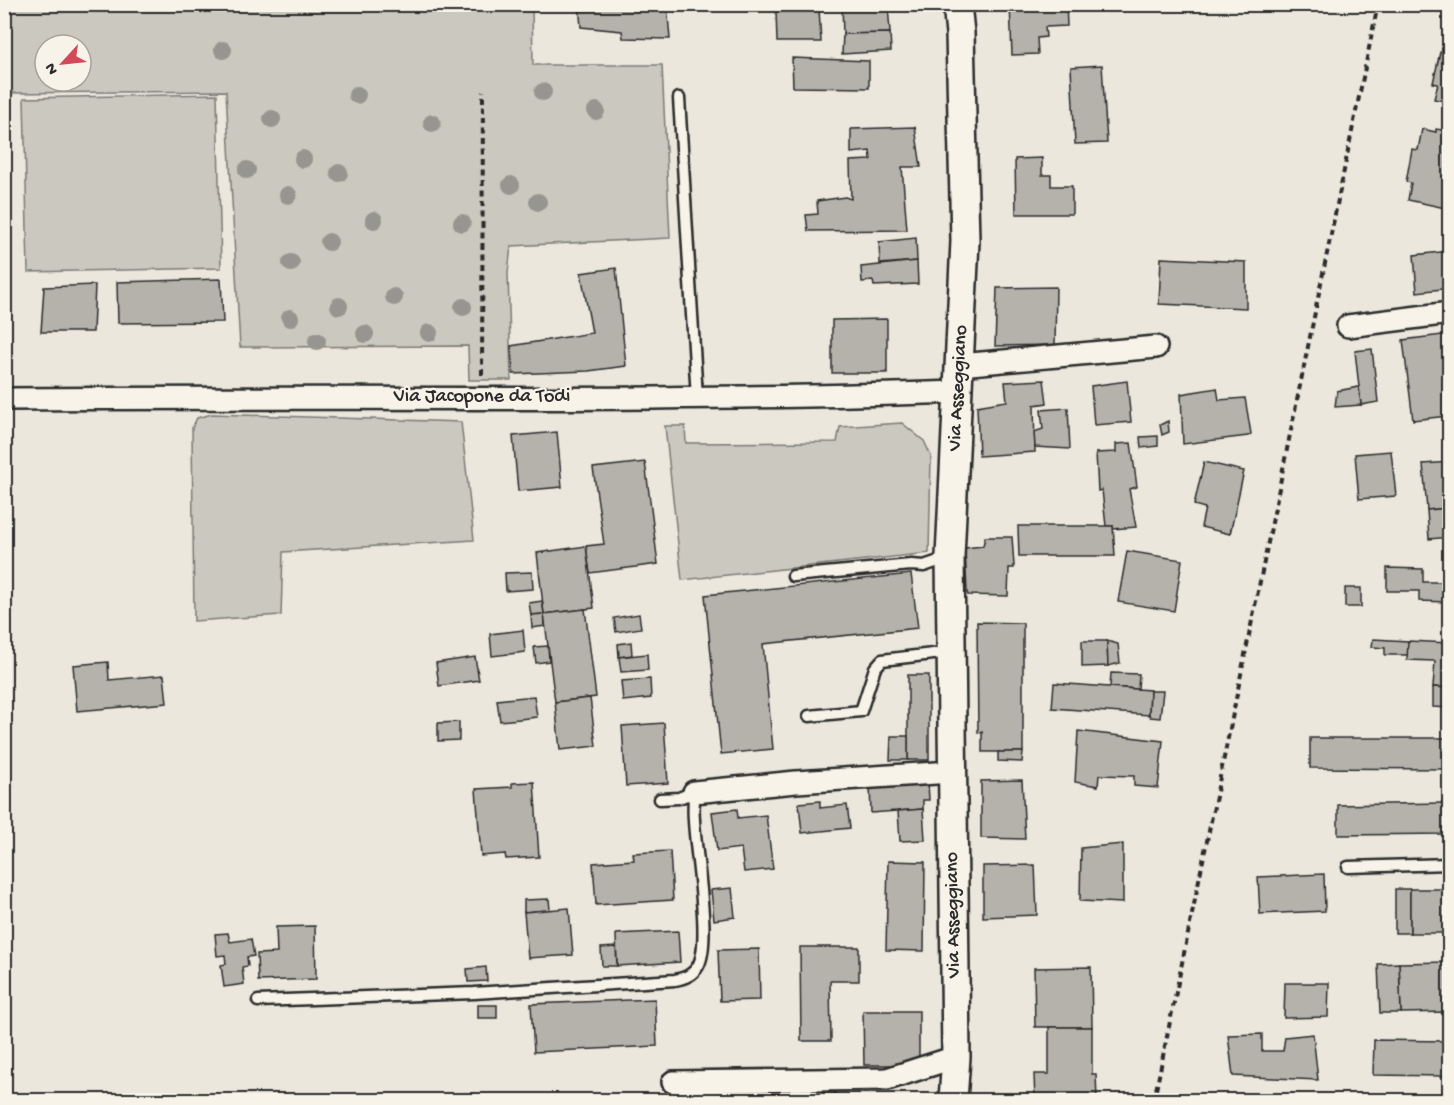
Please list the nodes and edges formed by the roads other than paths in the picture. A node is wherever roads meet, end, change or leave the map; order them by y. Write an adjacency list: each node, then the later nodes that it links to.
1 (957, 4): 6 (street, Via Asseggiano)
2 (679, 98): 8 (lane)
3 (1449, 313): 4 (street)
4 (1348, 326)
5 (1156, 347): 6 (street)
6 (960, 365): 7 (street, Via Asseggiano)
7 (959, 392): 8 (street, Via Jacopone da Todi); 10 (street, Via Asseggiano)
8 (697, 398): 9 (street, Via Jacopone da Todi)
9 (4, 399)
10 (950, 557): 11 (lane); 12 (street, Via Asseggiano)
11 (793, 576)
12 (950, 652): 13 (lane); 14 (street, Via Asseggiano)
13 (809, 716)
14 (952, 772): 15 (street); 20 (street, Via Asseggiano)
15 (694, 792): 16 (lane); 19 (lane)
16 (660, 798)
17 (1449, 864): 18 (lane)
18 (1348, 867)
19 (258, 1001)
20 (956, 1058): 21 (street); 22 (street, Via Asseggiano); 23 (street, Via Asseggiano)
21 (673, 1082)
22 (952, 1101)
23 (970, 1101)

